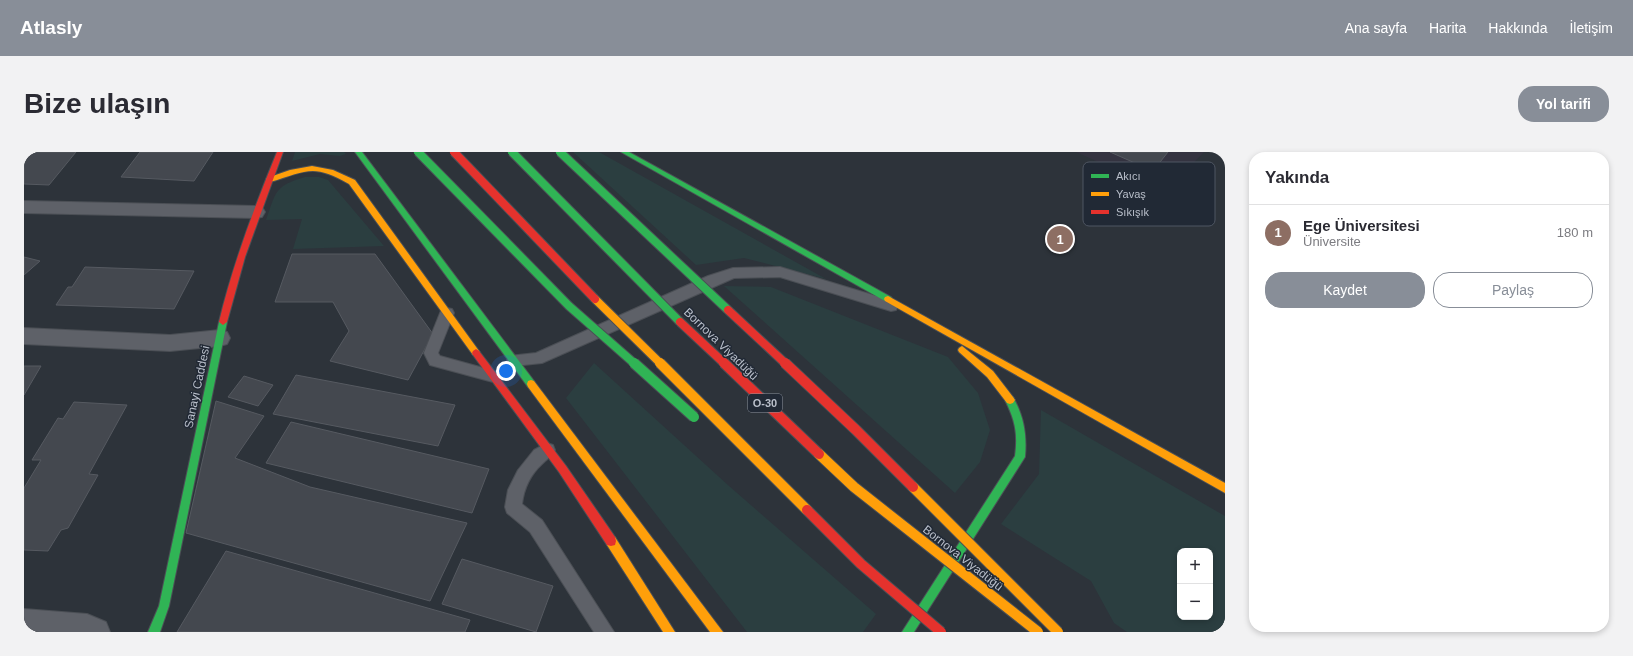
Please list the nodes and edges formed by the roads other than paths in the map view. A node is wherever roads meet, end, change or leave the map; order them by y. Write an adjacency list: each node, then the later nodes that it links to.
1 (280, 152): 8 (main road, Sanayi Caddesi)
2 (358, 152): 15 (main road)
3 (418, 152): 17 (main road, bridge)
4 (454, 152): 21 (main road, bridge)
5 (512, 152): 30 (main road, Bornova Viyadüğü / O-30, bridge)
6 (560, 152): 31 (main road, bridge)
7 (624, 152): 11 (main road)
8 (270, 180): 10 (main road, Sanayi Caddesi); 12 (main road)
9 (24, 207): 10 (street)
10 (256, 212): 14 (main road, Sanayi Caddesi)
11 (911, 312): 15 (lane); 20 (main road); 28 (main road)
12 (447, 313): 16 (main road); 16 (lane)
13 (24, 336): 14 (street)
14 (220, 338): 24 (main road, Sanayi Caddesi)
15 (514, 360): 27 (main road)
16 (493, 376): 18 (main road)
17 (700, 422)
18 (547, 450): 25 (lane); 26 (main road)
19 (748, 464): 21 (main road, bridge)
20 (1225, 488)
21 (862, 564): 29 (main road, bridge)
22 (24, 622): 23 (street)
23 (96, 632)
24 (154, 632)
25 (605, 632)
26 (669, 632)
27 (716, 632)
28 (908, 632)
29 (941, 632)
30 (1038, 632)
31 (1058, 632)

